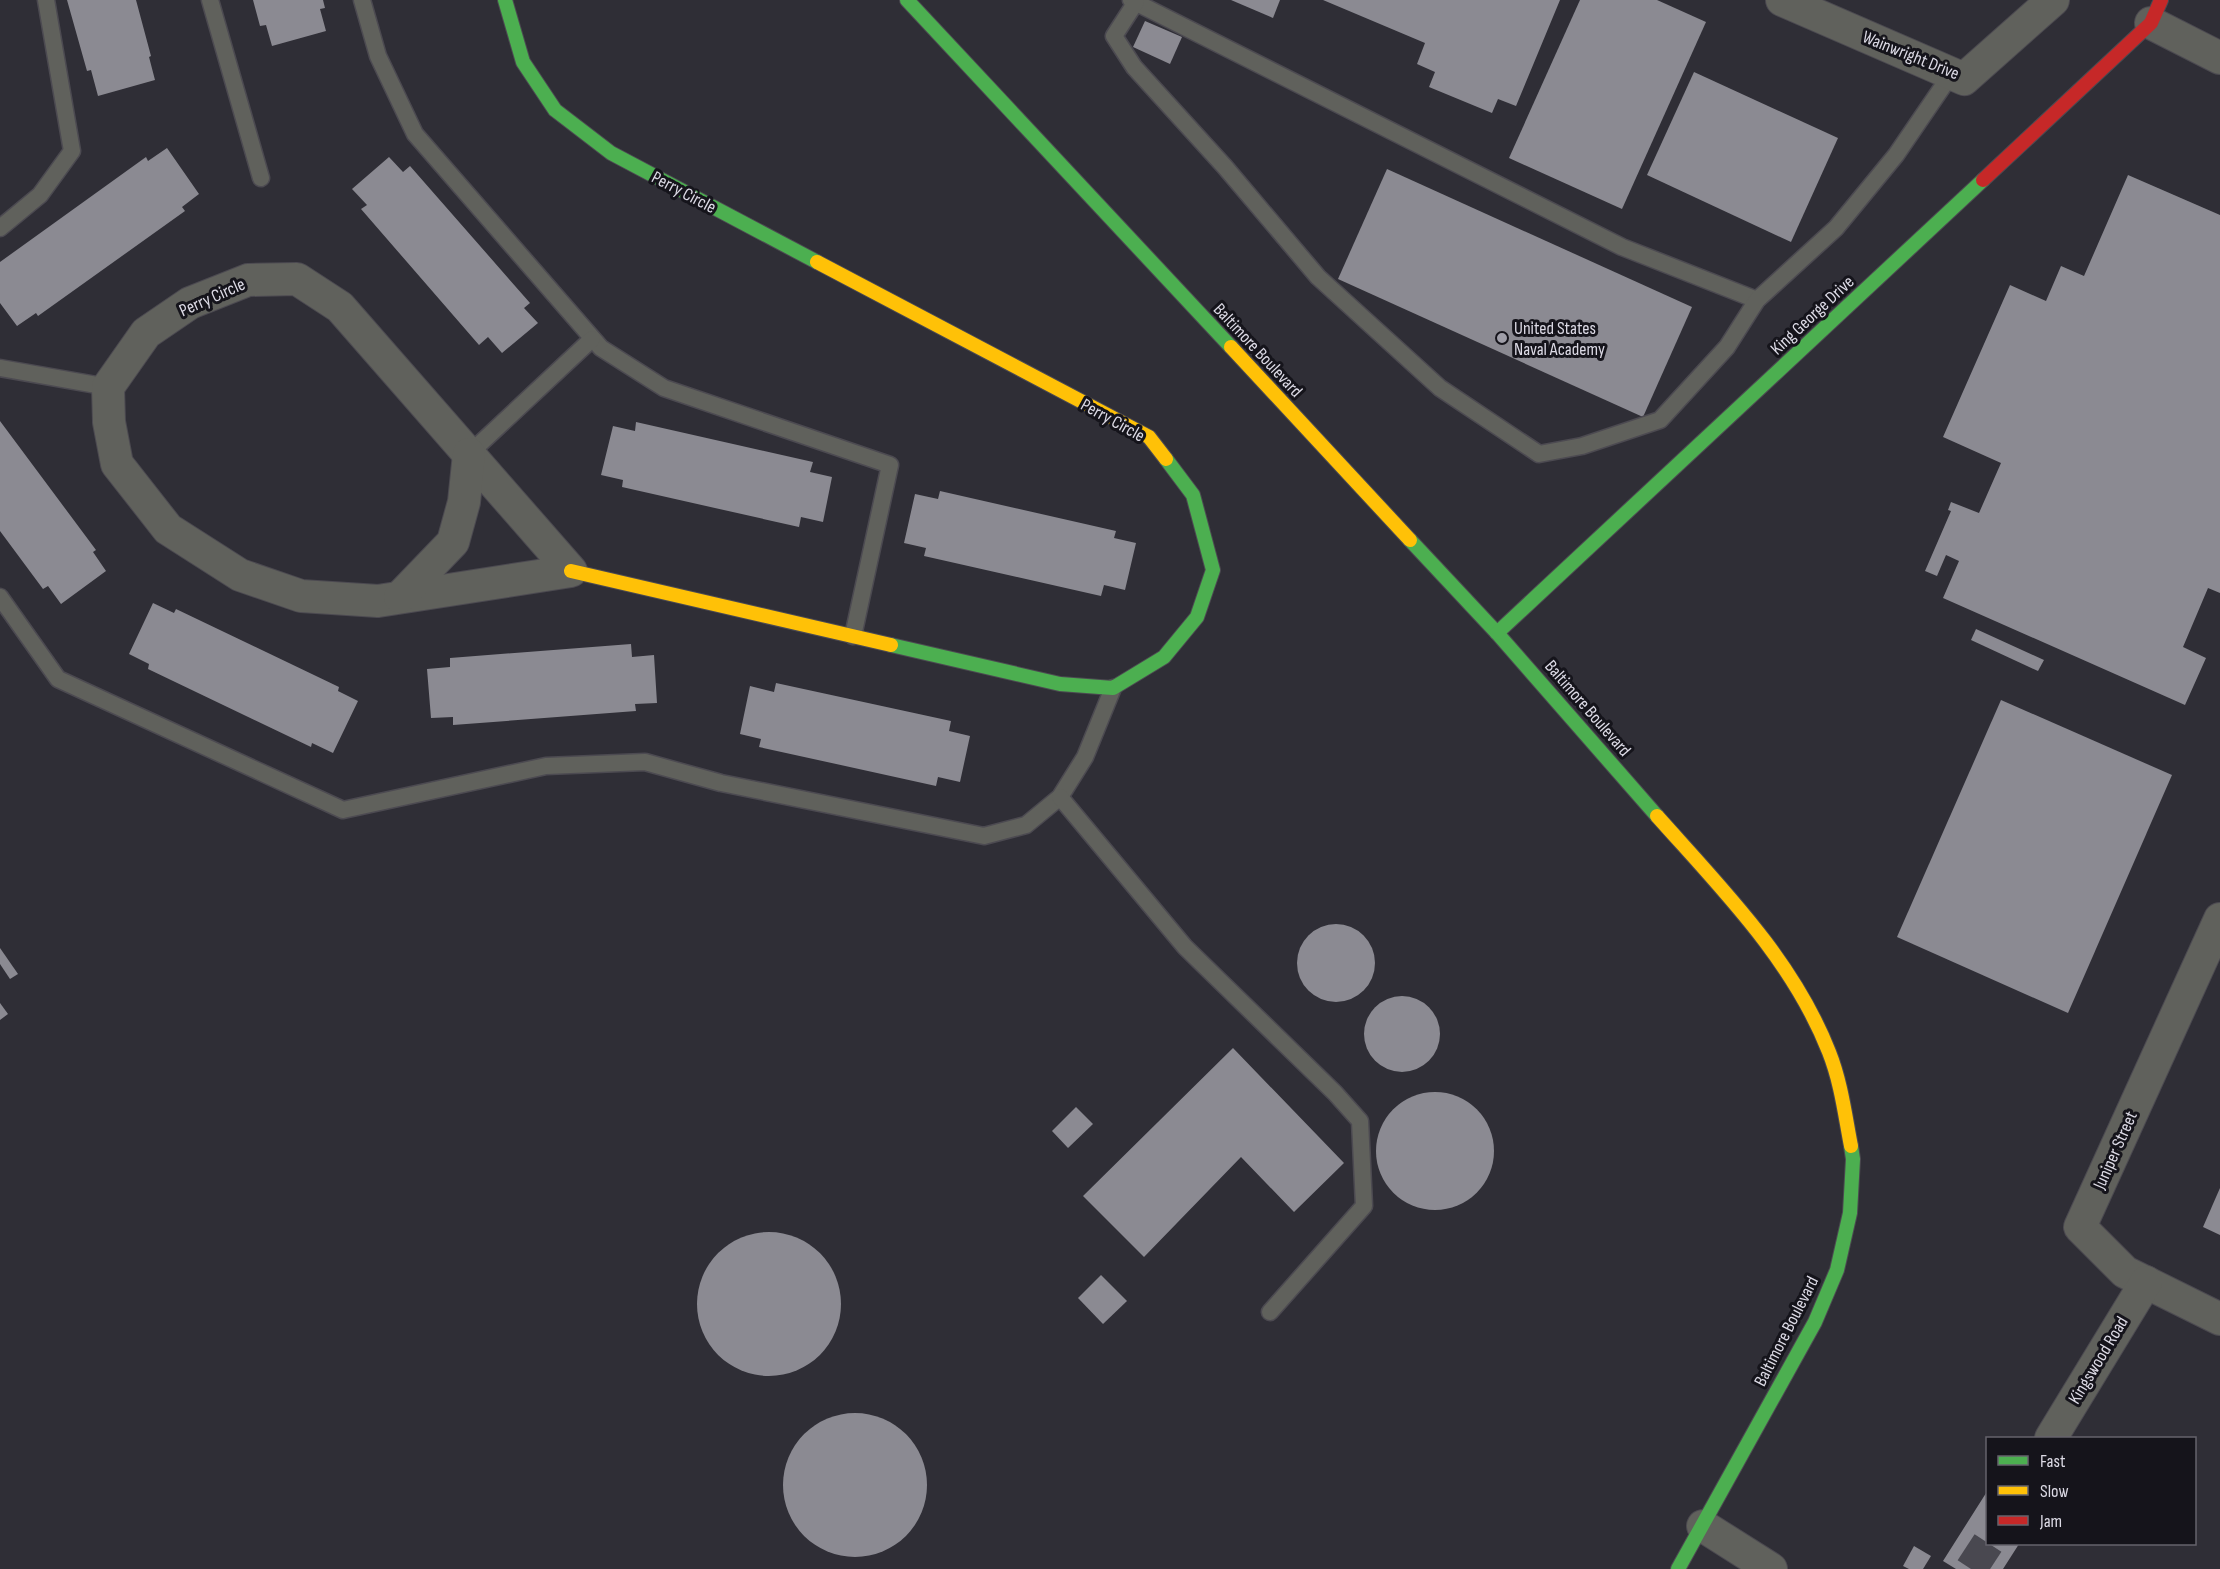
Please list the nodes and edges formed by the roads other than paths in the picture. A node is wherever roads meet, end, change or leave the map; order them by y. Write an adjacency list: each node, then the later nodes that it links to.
1 (46, 0): 13 (lane)
2 (210, 0): 12 (lane)
3 (362, 0): 15 (lane)
4 (505, 0): 24 (main road, Perry Circle)
5 (907, 0): 22 (main road, Baltimore Boulevard)
6 (1782, 0): 11 (street, Wainwright Drive)
7 (2053, 0): 11 (street, Wainwright Drive)
8 (1133, 1): 14 (lane); 14 (lane)
9 (2156, 12): 10 (street); 22 (main road, King George Drive)
10 (2220, 58)
11 (1952, 73): 14 (lane)
12 (261, 178)
13 (0, 228)
14 (1756, 300)
15 (592, 339): 18 (lane); 23 (lane)
16 (0, 368): 17 (lane)
17 (108, 387): 18 (street, Perry Circle); 21 (street)
18 (469, 454): 19 (street, Perry Circle); 21 (street)
19 (571, 571): 21 (street); 23 (main road)
20 (0, 597): 25 (lane)
21 (400, 597)
22 (1497, 633): 31 (main road, Baltimore Boulevard)
23 (853, 636): 24 (main road)
24 (1113, 688): 25 (lane)
25 (1060, 797): 28 (lane)
26 (2220, 919): 27 (street, Juniper Street)
27 (2145, 1282): 29 (street, Juniper Street); 30 (street, Kingswood Road)
28 (1270, 1312)
29 (2220, 1319)
30 (2052, 1437)
31 (1703, 1526): 32 (main road, Baltimore Boulevard); 33 (street)
32 (1678, 1569)
33 (1771, 1569)

